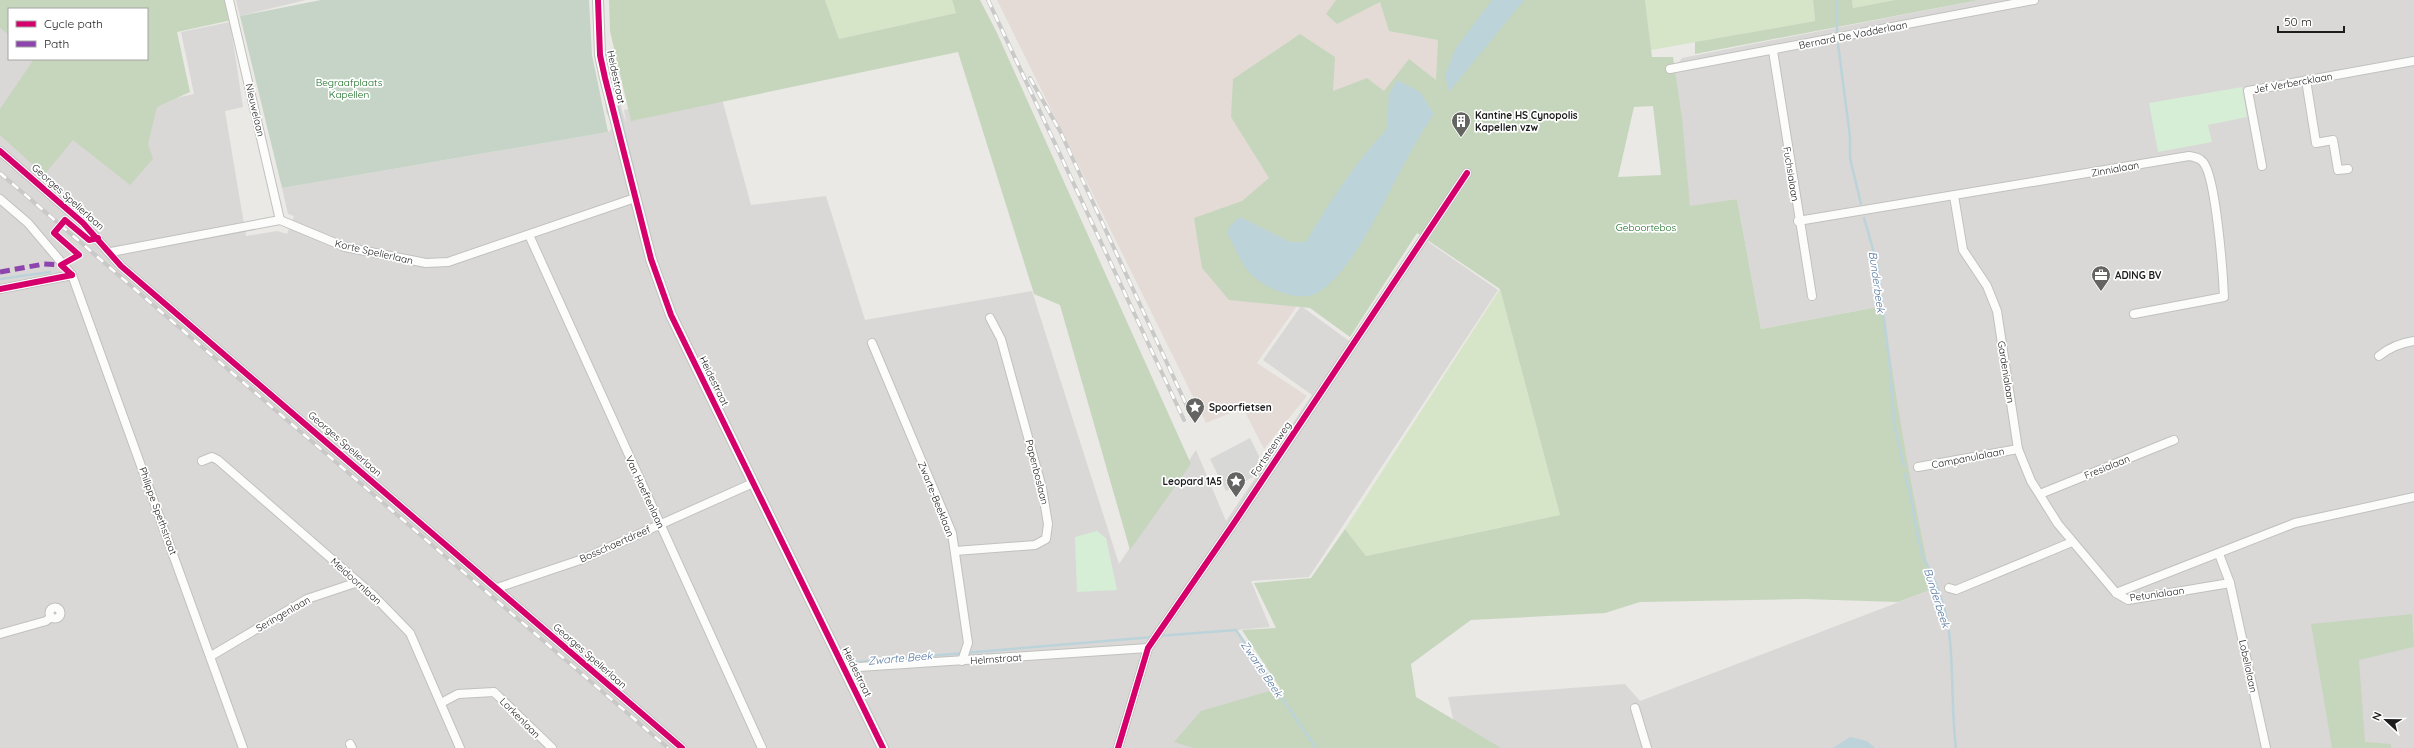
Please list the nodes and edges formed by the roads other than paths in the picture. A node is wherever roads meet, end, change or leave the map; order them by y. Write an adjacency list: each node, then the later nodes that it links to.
1 (229, 0): 15 (street, Nieuwelaan)
2 (598, 0): 13 (street, Heidestraat)
3 (2034, 0): 4 (street, Bernard De Vadderlaan)
4 (1773, 51): 6 (street, Bernard De Vadderlaan); 16 (street, Fuchsialaan)
5 (2414, 61): 7 (street, Jef Verbercklaan)
6 (1670, 69)
7 (2306, 80): 9 (street, Jef Verbercklaan); 10 (street)
8 (0, 151): 18 (street, Georges Spelierlaan)
9 (2262, 166)
10 (2348, 169)
11 (1467, 173): 45 (street, Fortsteenweg)
12 (1954, 196): 16 (street, Zinnialaan); 22 (street, Zinnialaan); 28 (street, Gardenialaan)
13 (635, 198): 17 (street, Korte Spelierlaan); 31 (street, Heidestraat)
14 (1, 201): 19 (street)
15 (280, 220): 17 (street, Korte Spelierlaan); 18 (street)
16 (1798, 221): 21 (street, Fuchsialaan)
17 (529, 235): 34 (street, Van Haeftenlaan)
18 (111, 252): 40 (street, Georges Spelierlaan)
19 (72, 275): 20 (street); 46 (street, Philippe Spethstraat)
20 (0, 289)
21 (1812, 296)
22 (2134, 314)
23 (990, 318): 36 (street, Papenboslaan)
24 (2414, 342): 26 (street)
25 (872, 343): 36 (street, Zwarte-Beeklaan)
26 (2379, 356)
27 (2174, 440): 32 (street, Fresialaan)
28 (2018, 449): 30 (street, Campanulalaan); 32 (street, Gardenialaan)
29 (202, 461): 38 (street, Meidoornlaan)
30 (1918, 468)
31 (753, 483): 34 (street, Bosschaertdreef); 48 (street, Heidestraat)
32 (2040, 494): 35 (street, Gardenialaan)
33 (2414, 497): 37 (street, Petunialaan)
34 (660, 523): 40 (street, Bosschaertdreef); 55 (street, Van Haeftenlaan)
35 (2072, 542): 41 (street); 42 (street, Gardenialaan)
36 (955, 551): 47 (street, Zwarte-Beeklaan)
37 (2219, 554): 39 (street); 42 (street, Petunialaan)
38 (358, 582): 46 (street, Seringenlaan); 49 (street, Meidoornlaan)
39 (2230, 583): 42 (street, Petunialaan); 59 (street, Lobelialaan)
40 (497, 588): 54 (street, Georges Spelierlaan)
41 (1949, 588)
42 (2116, 593)
43 (51, 617): 44 (street)
44 (0, 634)
45 (1148, 648): 47 (street, Helmstraat); 57 (street, Fortsteenweg)
46 (211, 656): 51 (street, Philippe Spethstraat)
47 (962, 662): 48 (street, Helmstraat)
48 (844, 668): 56 (street, Heidestraat)
49 (441, 703): 52 (street, Meidoornlaan); 53 (street, Lorkenlaan)
50 (1635, 708): 58 (street)
51 (243, 748)
52 (460, 748)
53 (552, 748)
54 (682, 748)
55 (762, 748)
56 (883, 748)
57 (1118, 748)
58 (1647, 748)
59 (2266, 748)

